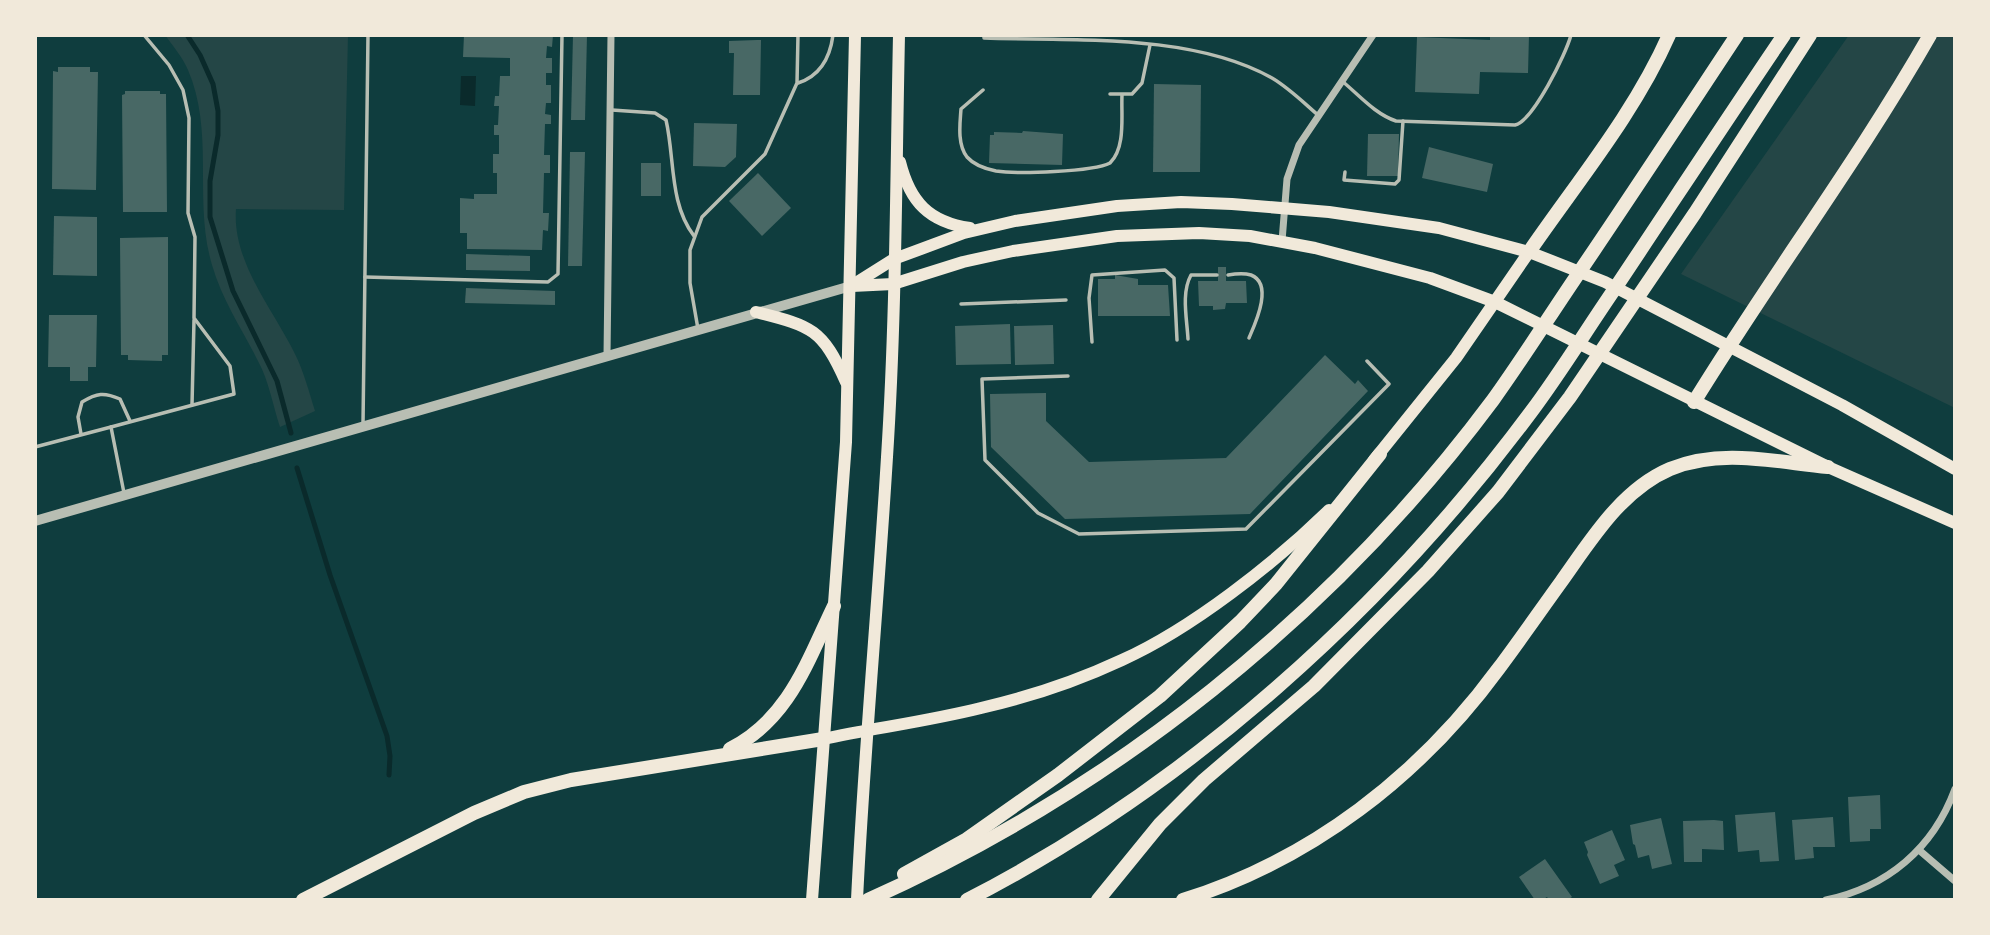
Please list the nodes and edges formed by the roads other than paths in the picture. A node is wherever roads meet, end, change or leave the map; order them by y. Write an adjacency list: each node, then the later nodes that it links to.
1 (144, 35): 43 (lane)
2 (368, 35): 36 (lane)
3 (562, 35): 36 (lane)
4 (611, 35): 23 (street)
5 (798, 35): 19 (lane)
6 (833, 35): 19 (lane)
7 (855, 35): 38 (main road)
8 (898, 35): 26 (main road)
9 (984, 35): 17 (lane)
10 (1373, 35): 18 (street)
11 (1571, 35): 25 (lane)
12 (1669, 35): 32 (highway)
13 (1737, 35): 78 (highway)
14 (1784, 35): 79 (highway)
15 (1810, 35): 74 (highway)
16 (1930, 35): 49 (highway)
17 (1150, 44): 22 (lane); 24 (lane)
18 (1342, 81): 24 (street); 25 (lane)
19 (797, 83): 30 (lane)
20 (983, 90): 22 (lane)
21 (1110, 94): 22 (lane)
22 (1122, 95)
23 (610, 110): 30 (lane); 50 (street)
24 (1318, 115): 28 (street)
25 (1403, 121): 27 (lane)
26 (896, 148): 29 (main road); 33 (main road)
27 (1345, 172)
28 (1284, 208): 29 (main road); 31 (street); 32 (main road)
29 (977, 229): 33 (main road)
30 (695, 236): 44 (lane)
31 (1282, 241): 37 (main road); 40 (main road)
32 (1528, 252): 40 (main road); 49 (main road)
33 (894, 259): 37 (main road); 38 (main road)
34 (1217, 275): 46 (lane)
35 (1227, 275): 45 (lane)
36 (365, 277): 57 (lane)
37 (894, 284): 38 (main road); 68 (main road)
38 (850, 286): 42 (street); 53 (main road)
39 (1066, 300): 41 (lane)
40 (1495, 302): 54 (main road); 61 (main road)
41 (961, 304)
42 (756, 312): 44 (street); 53 (main road)
43 (194, 318): 55 (lane); 55 (lane)
44 (698, 329): 50 (street)
45 (1249, 338)
46 (1188, 339)
47 (1177, 340): 48 (lane)
48 (1092, 342)
49 (1728, 346): 54 (highway); 63 (main road)
50 (607, 356): 57 (street)
51 (1367, 361): 52 (lane)
52 (1068, 376)
53 (849, 388): 67 (main road)
54 (1694, 402): 62 (main road)
55 (192, 405): 56 (lane)
56 (130, 421): 58 (lane); 59 (lane)
57 (363, 426): 64 (street)
58 (111, 427): 59 (lane); 64 (lane)
59 (81, 434): 60 (lane)
60 (35, 447)
61 (1380, 454): 68 (main road); 77 (highway)
62 (1828, 467): 66 (main road); 80 (highway)
63 (1955, 469)
64 (125, 495): 65 (street)
65 (35, 521)
66 (1955, 523)
67 (834, 606): 69 (main road); 70 (highway)
68 (868, 729): 69 (main road); 77 (main road)
69 (823, 739): 70 (highway); 76 (main road)
70 (720, 754): 75 (highway)
71 (1955, 789): 72 (street)
72 (1919, 850): 73 (street); 81 (street)
73 (1955, 881)
74 (1100, 897)
75 (303, 900)
76 (812, 900)
77 (857, 900)
78 (868, 900)
79 (967, 900)
80 (1183, 900)
81 (1826, 900)

